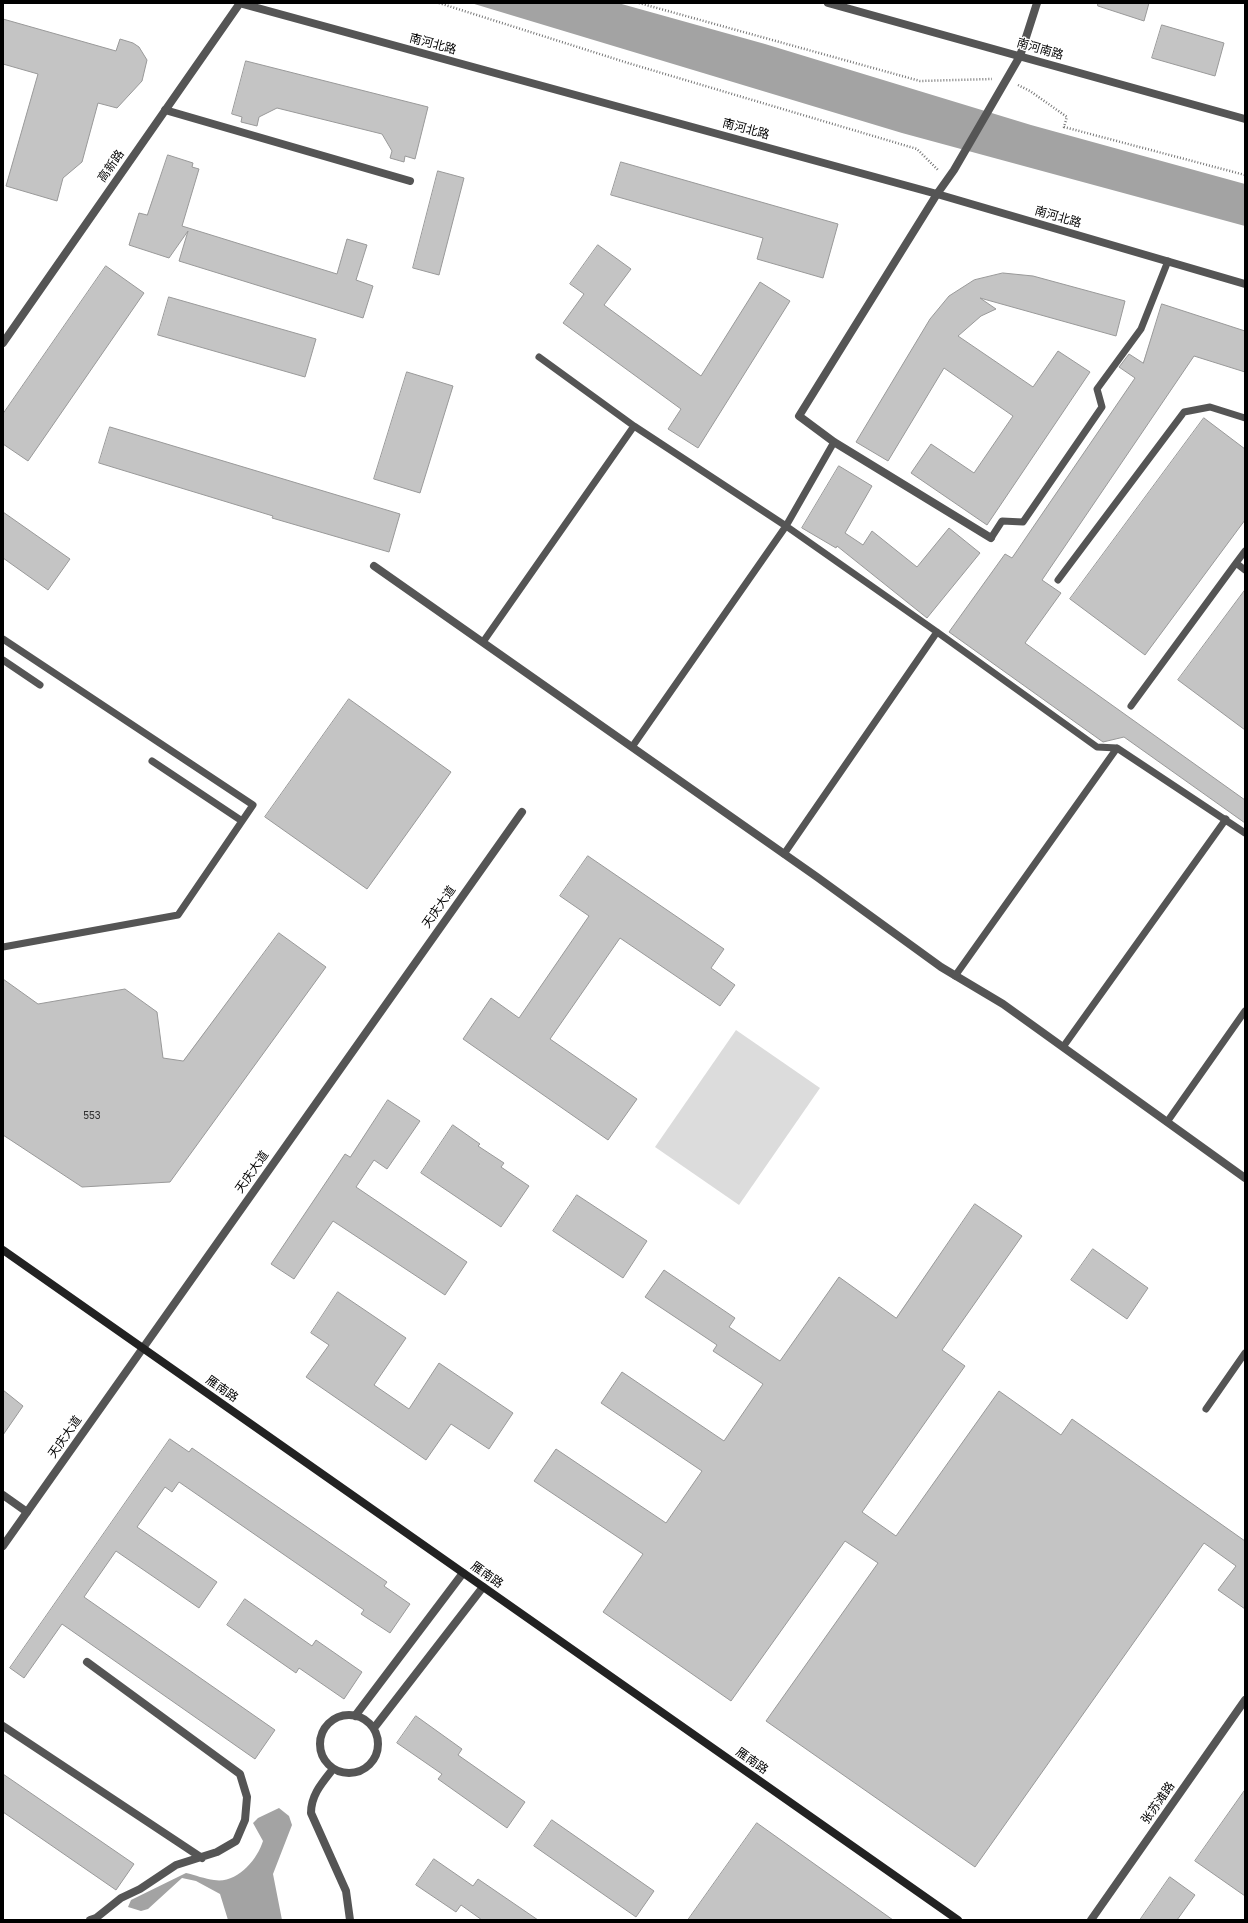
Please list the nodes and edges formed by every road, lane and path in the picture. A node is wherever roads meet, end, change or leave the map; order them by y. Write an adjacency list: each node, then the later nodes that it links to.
1 (240, 3): 8 (street, 高新路); 13 (street, 南河北路)
2 (439, 3): 11 (path)
3 (639, 3): 7 (path)
4 (828, 3): 6 (street, 南河南路)
5 (1036, 3): 6 (street)
6 (1020, 56): 7 (street); 9 (street, 南河南路)
7 (1007, 80): 10 (path); 11 (street)
8 (165, 110): 12 (street); 16 (street, 高新路)
9 (1245, 119)
10 (1245, 175)
11 (948, 180): 13 (street)
12 (410, 181)
13 (937, 194): 14 (street, 南河北路); 20 (street)
14 (1168, 261): 15 (street, 南河北路); 22 (lane)
15 (1245, 284)
16 (3, 343)
17 (539, 357): 19 (lane)
18 (1245, 418): 27 (lane)
19 (634, 426): 21 (lane); 30 (lane)
20 (834, 442): 21 (lane); 22 (street)
21 (786, 526): 28 (lane); 34 (lane)
22 (991, 538)
23 (1245, 551): 24 (lane)
24 (1236, 563): 26 (lane); 33 (lane)
25 (374, 566): 30 (street)
26 (1245, 570)
27 (1058, 580)
28 (938, 632): 35 (lane); 41 (lane)
29 (3, 639): 39 (lane)
30 (483, 642): 34 (street)
31 (3, 660): 32 (lane)
32 (40, 686)
33 (1131, 706)
34 (632, 747): 41 (street)
35 (1118, 748): 38 (lane); 43 (lane)
36 (152, 761): 39 (lane)
37 (522, 812): 49 (street, 天庆大道)
38 (1226, 819): 40 (lane); 45 (lane)
39 (242, 821): 42 (lane)
40 (1245, 833)
41 (784, 854): 43 (street)
42 (3, 947)
43 (955, 976): 45 (street)
44 (1245, 1012): 46 (lane)
45 (1063, 1047): 46 (street)
46 (1167, 1122): 47 (street)
47 (1245, 1178)
48 (3, 1250): 49 (main road, 雁南路)
49 (142, 1347): 53 (street, 天庆大道); 55 (main road, 雁南路)
50 (1245, 1352): 51 (lane)
51 (1206, 1409)
52 (3, 1495): 53 (street)
53 (27, 1512): 54 (street, 天庆大道)
54 (3, 1546)
55 (463, 1573): 56 (main road, 雁南路); 59 (street)
56 (483, 1587): 61 (street); 66 (main road, 雁南路)
57 (87, 1662): 63 (street)
58 (1245, 1700): 67 (street, 张苏滩路)
59 (355, 1716): 61 (street); 62 (street)
60 (3, 1726): 63 (street)
61 (374, 1728): 62 (street)
62 (333, 1769): 65 (street)
63 (202, 1858): 64 (street)
64 (90, 1920)
65 (350, 1920)
66 (958, 1920)
67 (1091, 1920)

